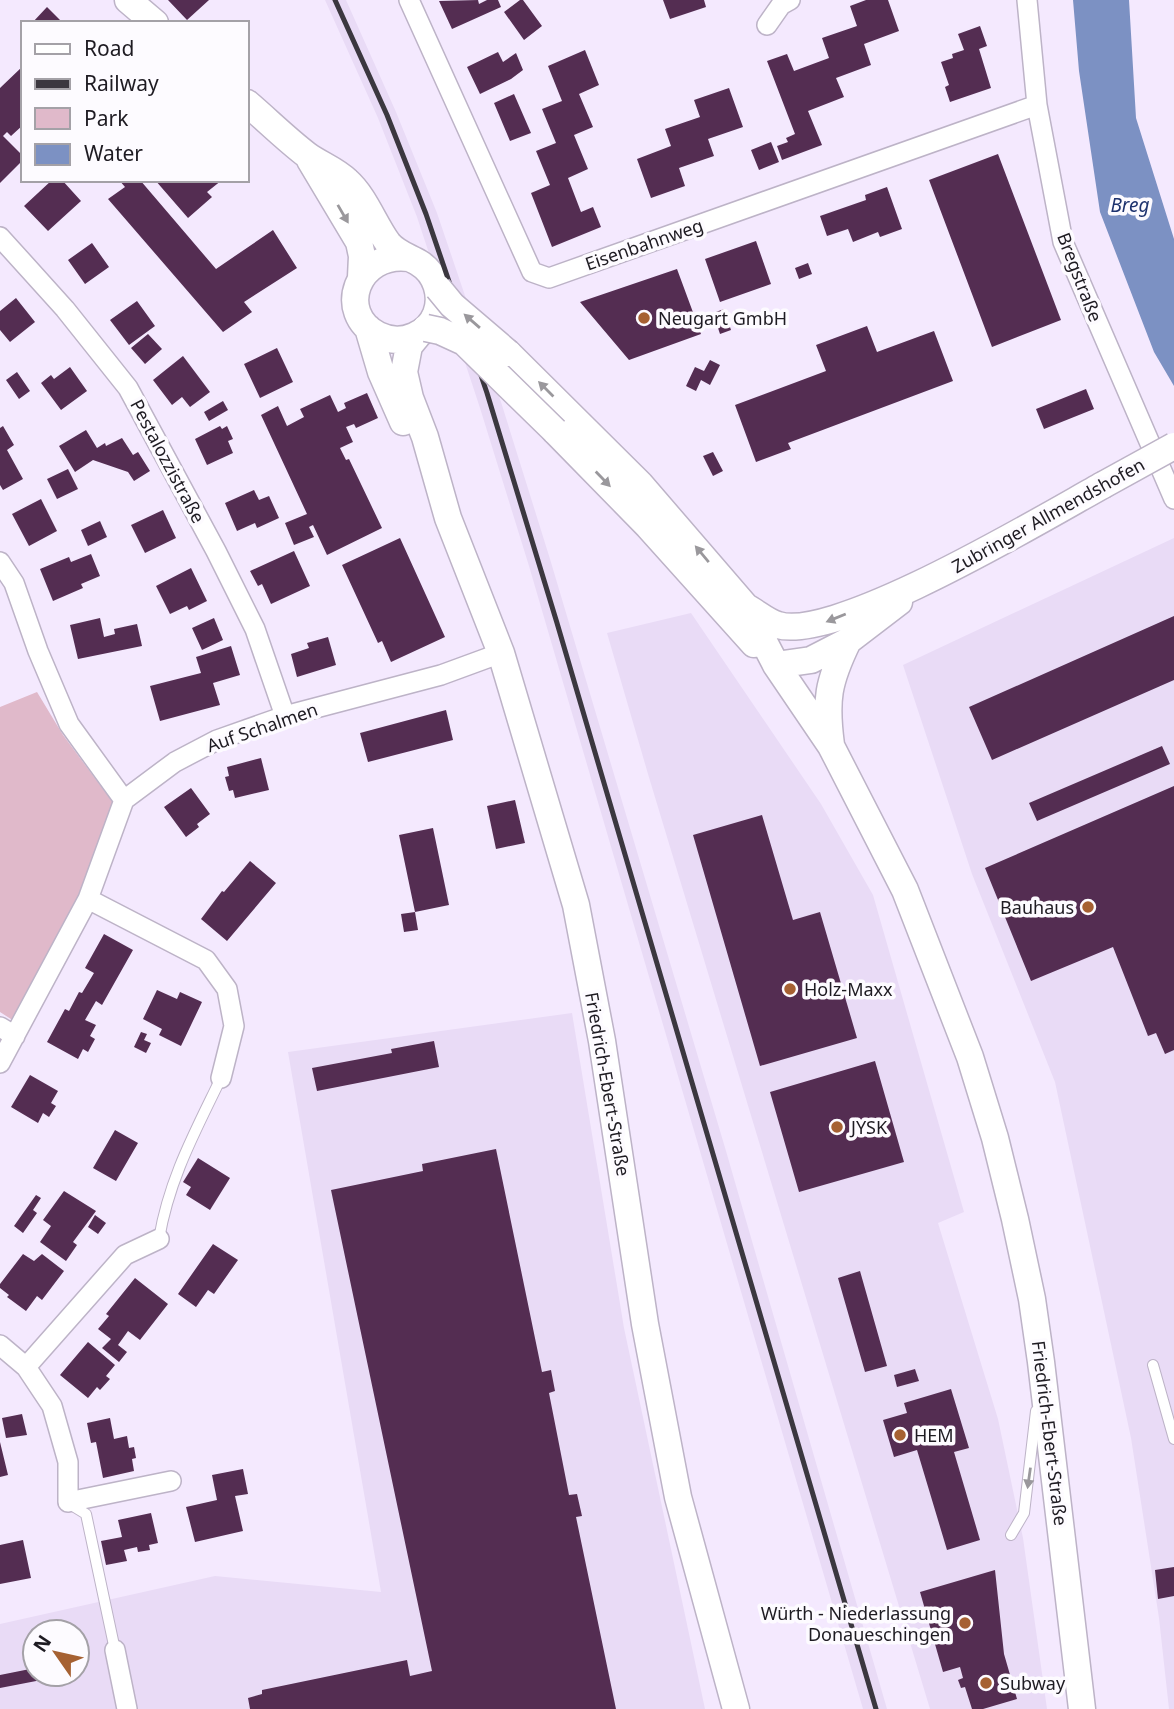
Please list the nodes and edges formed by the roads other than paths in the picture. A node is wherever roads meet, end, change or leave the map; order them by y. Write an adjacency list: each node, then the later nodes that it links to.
1 (128, 0): 5 (main road)
2 (409, 0): 8 (street, Eisenbahnweg)
3 (790, 0): 6 (street)
4 (1027, 0): 8 (street, Bregstraße)
5 (153, 21)
6 (767, 25)
7 (248, 104): 9 (main road, Friedrich-Ebert-Straße)
8 (1037, 105): 18 (street, Bregstraße)
9 (307, 155): 11 (main road, Friedrich-Ebert-Straße); 12 (main road, Friedrich-Ebert-Straße, one-way to 12)
10 (0, 237): 25 (street, Pestalozzistraße)
11 (403, 258): 12 (main road); 13 (main road, Friedrich-Ebert-Straße)
12 (361, 277): 14 (main road, Friedrich-Ebert-Straße)
13 (438, 288): 15 (main road, Friedrich-Ebert-Straße); 21 (main road, one-way to 13, bridge)
14 (368, 328): 15 (main road); 17 (main road, Friedrich-Ebert-Straße)
15 (422, 332): 17 (main road, Friedrich-Ebert-Straße); 24 (main road, one-way to 24, bridge)
16 (1174, 446): 20 (main road, Zubringer Allmendshofen, bridge)
17 (434, 470): 23 (main road, Friedrich-Ebert-Straße)
18 (1174, 499)
19 (0, 562): 27 (street)
20 (923, 584): 21 (main road, one-way to 21); 22 (main road)
21 (746, 607): 24 (main road)
22 (848, 641): 24 (main road); 26 (main road)
23 (501, 653): 25 (street, Auf Schalmen); 43 (main road, Friedrich-Ebert-Straße)
24 (775, 665): 26 (main road, Friedrich-Ebert-Straße)
25 (285, 716): 27 (street, Auf Schalmen)
26 (831, 746): 34 (main road, Friedrich-Ebert-Straße)
27 (124, 800): 28 (street)
28 (88, 899): 29 (street); 31 (street)
29 (8, 1031): 30 (street)
30 (0, 1063)
31 (221, 1078): 32 (lane)
32 (159, 1239): 36 (street)
33 (0, 1345): 36 (street)
34 (1041, 1362): 40 (lane, one-way to 40); 44 (main road, Friedrich-Ebert-Straße)
35 (1153, 1365): 37 (lane)
36 (26, 1367): 39 (street)
37 (1174, 1439)
38 (171, 1481): 39 (street)
39 (68, 1502): 41 (lane)
40 (1011, 1535)
41 (115, 1650): 42 (street)
42 (127, 1709)
43 (736, 1709)
44 (1082, 1709)

